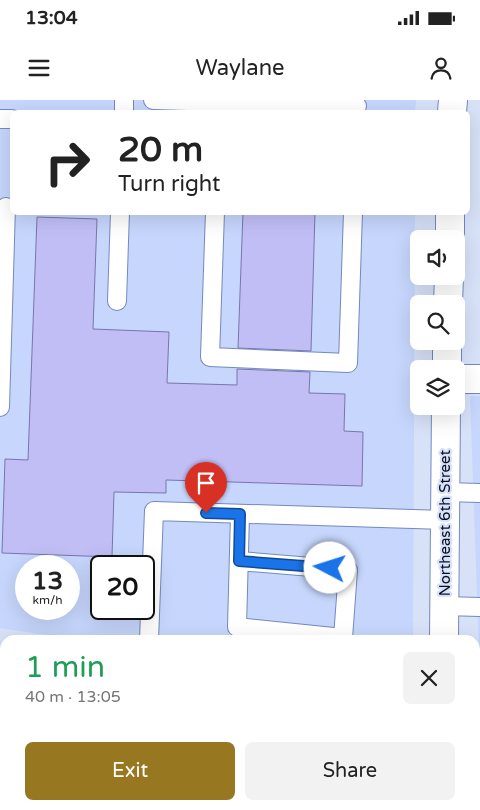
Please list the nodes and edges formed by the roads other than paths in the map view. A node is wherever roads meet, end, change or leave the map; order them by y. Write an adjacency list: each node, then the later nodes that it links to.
1 (153, 100): 2 (lane)
2 (357, 106)
3 (6, 207): 12 (lane)
4 (120, 215): 9 (lane)
5 (215, 215): 6 (lane)
6 (353, 215)
7 (450, 215): 8 (street)
8 (450, 230)
9 (117, 301)
10 (465, 378): 11 (street)
11 (480, 379)
12 (0, 407)
13 (446, 415): 14 (street, Northeast 6th Street)
14 (445, 492): 15 (lane); 17 (street, Northeast 6th Street)
15 (480, 493)
16 (240, 514): 17 (lane); 18 (lane); 21 (lane)
17 (445, 520): 19 (street, Northeast 6th Street)
18 (239, 561): 22 (lane); 23 (lane)
19 (444, 606): 20 (lane); 24 (street, Northeast 6th Street)
20 (480, 607)
21 (149, 635)
22 (314, 635)
23 (343, 635)
24 (444, 635)

